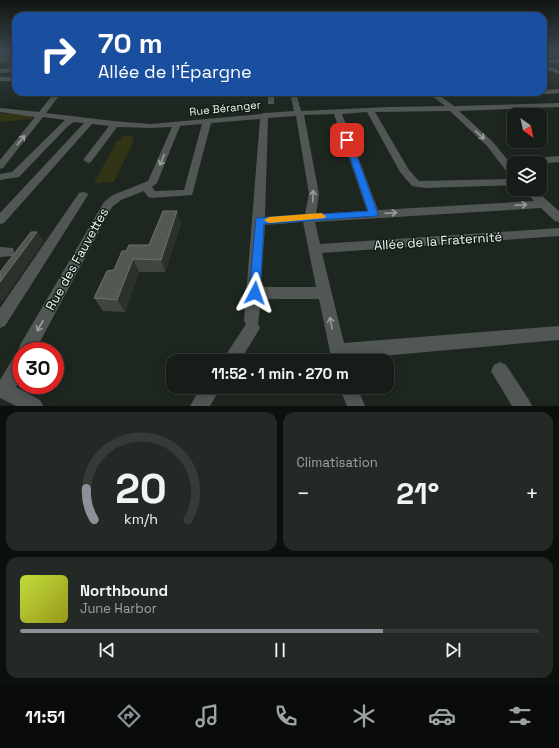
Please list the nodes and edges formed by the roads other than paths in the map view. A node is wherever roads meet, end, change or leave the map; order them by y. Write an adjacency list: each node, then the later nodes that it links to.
1 (12, 70): 2 (street)
2 (0, 71)
3 (0, 79): 4 (street)
4 (12, 80)
5 (547, 91): 6 (street)
6 (559, 91)
7 (56, 96): 20 (street)
8 (271, 96): 12 (street)
9 (294, 96): 19 (street)
10 (436, 96): 15 (street)
11 (510, 96): 14 (street)
12 (271, 102)
13 (559, 105): 14 (street, Rue Béranger)
14 (524, 107): 15 (street, Rue Béranger)
15 (452, 108): 17 (street, Rue Béranger); 29 (street, one-way to 29)
16 (0, 110): 20 (street, Rue Béranger)
17 (370, 110): 18 (street, Rue Béranger); 35 (street)
18 (337, 111): 19 (street, Rue Béranger); 40 (street)
19 (298, 113): 21 (street, Rue Béranger); 41 (street, one-way to 19)
20 (42, 114): 22 (street, Rue Béranger); 27 (street, one-way to 20)
21 (264, 115): 24 (street, Rue Béranger); 44 (street)
22 (74, 118): 23 (street, Rue Béranger); 34 (street)
23 (90, 121): 25 (street, Rue Béranger); 43 (street)
24 (207, 122): 26 (street, Rue Béranger); 36 (street)
25 (114, 124): 26 (street, Rue Béranger); 31 (street)
26 (177, 124): 36 (street, one-way to 36)
27 (10, 153): 28 (street); 33 (street)
28 (0, 154)
29 (507, 159)
30 (559, 159): 32 (street)
31 (88, 160)
32 (547, 160)
33 (0, 166)
34 (0, 177)
35 (507, 182)
36 (147, 187): 51 (street, Rue des Fauvettes, one-way to 51)
37 (83, 195): 49 (street)
38 (535, 196): 39 (street)
39 (544, 204): 40 (street, one-way to 39); 42 (street)
40 (374, 214): 41 (street)
41 (310, 217): 44 (street); 46 (street)
42 (559, 218)
43 (0, 220)
44 (259, 221): 47 (street)
45 (559, 232): 46 (street, Allée de la Fraternité)
46 (316, 250): 48 (street)
47 (255, 293): 48 (street); 52 (street)
48 (326, 293): 53 (street, one-way to 48)
49 (0, 321)
50 (559, 333): 54 (street)
51 (31, 342)
52 (234, 354)
53 (338, 354)
54 (357, 354)
55 (500, 372): 63 (street)
56 (12, 375): 57 (street)
57 (2, 390): 60 (street)
58 (207, 394): 61 (street)
59 (351, 394): 62 (street)
60 (34, 406)
61 (199, 406)
62 (356, 406)
63 (523, 406)

